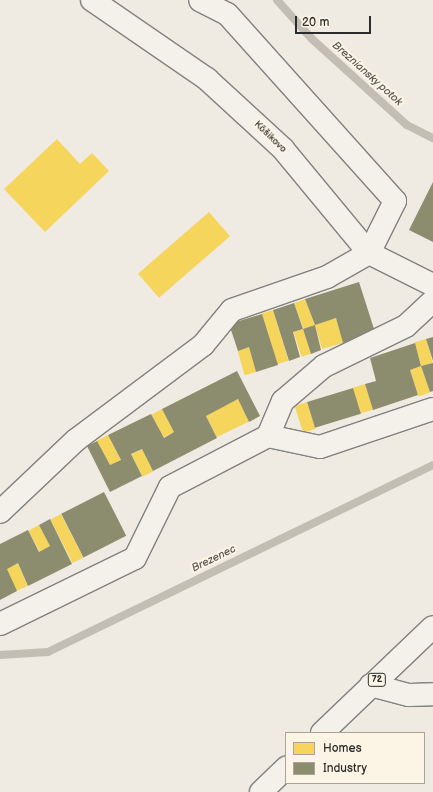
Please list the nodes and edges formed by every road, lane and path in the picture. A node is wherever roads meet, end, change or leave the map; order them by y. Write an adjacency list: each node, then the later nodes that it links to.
1 (92, 0): 3 (main road, Kôšikovo)
2 (200, 0): 3 (main road)
3 (369, 253): 4 (main road, Kôšikovo); 8 (main road)
4 (433, 286)
5 (433, 301): 7 (main road)
6 (433, 409): 7 (main road)
7 (268, 436): 9 (main road)
8 (0, 512)
9 (0, 624)
10 (433, 627): 11 (main road, 72)
11 (371, 685): 12 (main road); 13 (main road, 72)
12 (433, 694)
13 (323, 732)
14 (285, 769): 15 (main road)
15 (261, 792)

